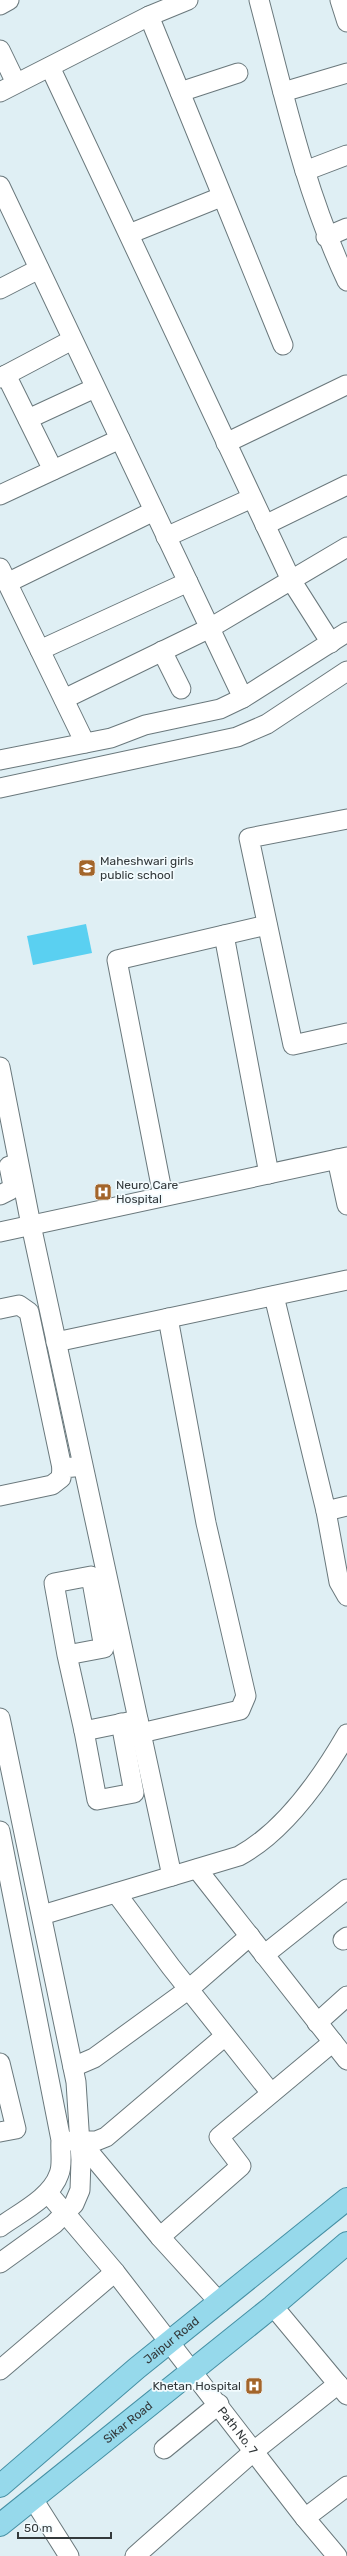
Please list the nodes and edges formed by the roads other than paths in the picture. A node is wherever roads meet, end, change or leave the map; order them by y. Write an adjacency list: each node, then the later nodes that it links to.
1 (9, 0): 5 (street)
2 (188, 0): 6 (street)
3 (259, 0): 14 (street)
4 (340, 0): 7 (street)
5 (0, 4)
6 (149, 16): 9 (street); 13 (street)
7 (347, 22)
8 (0, 50): 12 (street)
9 (50, 67): 12 (street); 20 (street)
10 (238, 73): 13 (street)
11 (347, 73): 14 (street)
12 (8, 88)
13 (180, 92): 18 (street)
14 (283, 92): 16 (street)
15 (347, 155): 16 (street)
16 (305, 170): 21 (street)
17 (1, 194): 22 (street)
18 (220, 196): 20 (street); 26 (street)
19 (347, 228): 21 (street)
20 (129, 234): 32 (street)
21 (326, 237): 23 (street)
22 (39, 269): 24 (street); 25 (street)
23 (347, 281)
24 (0, 289)
25 (72, 340): 27 (street); 29 (street)
26 (283, 344)
27 (3, 376): 30 (street)
28 (346, 385): 32 (street)
29 (95, 388): 30 (street); 31 (street)
30 (28, 419): 33 (street)
31 (120, 439): 33 (street); 37 (street)
32 (226, 442): 36 (street)
33 (53, 470): 35 (street)
34 (347, 485): 38 (street)
35 (0, 495)
36 (252, 498): 38 (street); 39 (street)
37 (154, 511): 39 (street); 41 (street)
38 (265, 525): 42 (street)
39 (166, 537): 43 (street)
40 (347, 546): 42 (street)
41 (4, 576): 47 (street)
42 (291, 580): 44 (street); 46 (street)
43 (188, 582): 44 (street); 47 (street)
44 (210, 628): 48 (street); 51 (street)
45 (347, 632): 46 (street)
46 (331, 643): 51 (street)
47 (40, 650): 52 (street)
48 (162, 651): 50 (street); 52 (street)
49 (347, 671): 55 (street)
50 (181, 689)
51 (243, 698): 53 (street)
52 (64, 699): 53 (street)
53 (85, 743): 54 (street)
54 (0, 760)
55 (0, 788)
56 (347, 819): 57 (street)
57 (267, 925): 58 (street); 59 (street)
58 (224, 935): 64 (street); 66 (street)
59 (347, 1033)
60 (0, 1067): 61 (street)
61 (3, 1097): 68 (street)
62 (0, 1121): 65 (street)
63 (342, 1158): 64 (street); 67 (street)
64 (269, 1174): 66 (street)
65 (0, 1195)
66 (163, 1196): 68 (street)
67 (347, 1205)
68 (31, 1225): 69 (street); 74 (street)
69 (0, 1232)
70 (347, 1280): 71 (street)
71 (274, 1296): 73 (street); 79 (street)
72 (0, 1309): 76 (street)
73 (168, 1318): 74 (street); 83 (street)
74 (56, 1342): 75 (street)
75 (83, 1464): 76 (street); 83 (street)
76 (62, 1468): 77 (street)
77 (0, 1496)
78 (347, 1506): 79 (street)
79 (326, 1511): 80 (street)
80 (347, 1596)
81 (67, 1654): 84 (street)
82 (0, 1718): 91 (street)
83 (133, 1725): 84 (street); 84 (street); 88 (street)
84 (84, 1731)
85 (344, 1746): 87 (street)
86 (0, 1831): 104 (street)
87 (197, 1869): 88 (street); 92 (street)
88 (172, 1876): 90 (street)
89 (347, 1889): 93 (street)
90 (116, 1893): 91 (street); 94 (street)
91 (42, 1915): 101 (street)
92 (250, 1936): 93 (street); 94 (street)
93 (264, 1954): 96 (street)
94 (188, 1989): 97 (street); 101 (street)
95 (347, 1996): 96 (street)
96 (317, 2023): 98 (street)
97 (225, 2036): 102 (street); 105 (street)
98 (333, 2042): 99 (street); 102 (street)
99 (347, 2060)
100 (0, 2063): 103 (street)
101 (73, 2067): 105 (street)
102 (271, 2093): 110 (street)
103 (0, 2132)
104 (61, 2140): 105 (street); 106 (street)
105 (80, 2141): 108 (street); 110 (street)
106 (48, 2193): 108 (street, Path No. 7); 109 (street)
107 (347, 2199): 114 (main road, Jaipur Road)
108 (67, 2213): 112 (street); 113 (street, Path No. 7)
109 (0, 2227)
110 (160, 2237): 114 (street)
111 (347, 2243): 115 (main road, Sikar Road)
112 (0, 2263)
113 (115, 2272): 116 (street, Path No. 7); 117 (street)
114 (220, 2303): 116 (main road, Jaipur Road)
115 (273, 2306): 118 (main road, Sikar Road); 119 (street)
116 (170, 2342): 118 (street, Path No. 7); 123 (main road, Jaipur Road)
117 (0, 2370)
118 (192, 2370): 120 (street, Path No. 7); 125 (main road, Sikar Road)
119 (343, 2390): 122 (street)
120 (219, 2404): 121 (street); 122 (street, Path No. 7)
121 (164, 2450)
122 (254, 2451): 126 (street, Path No. 7); 130 (street)
123 (0, 2486)
124 (347, 2486): 126 (street)
125 (33, 2499): 127 (main road, Sikar Road); 129 (street)
126 (305, 2518): 128 (street, Path No. 7)
127 (0, 2526)
128 (334, 2555)
129 (69, 2556)
130 (135, 2556)

